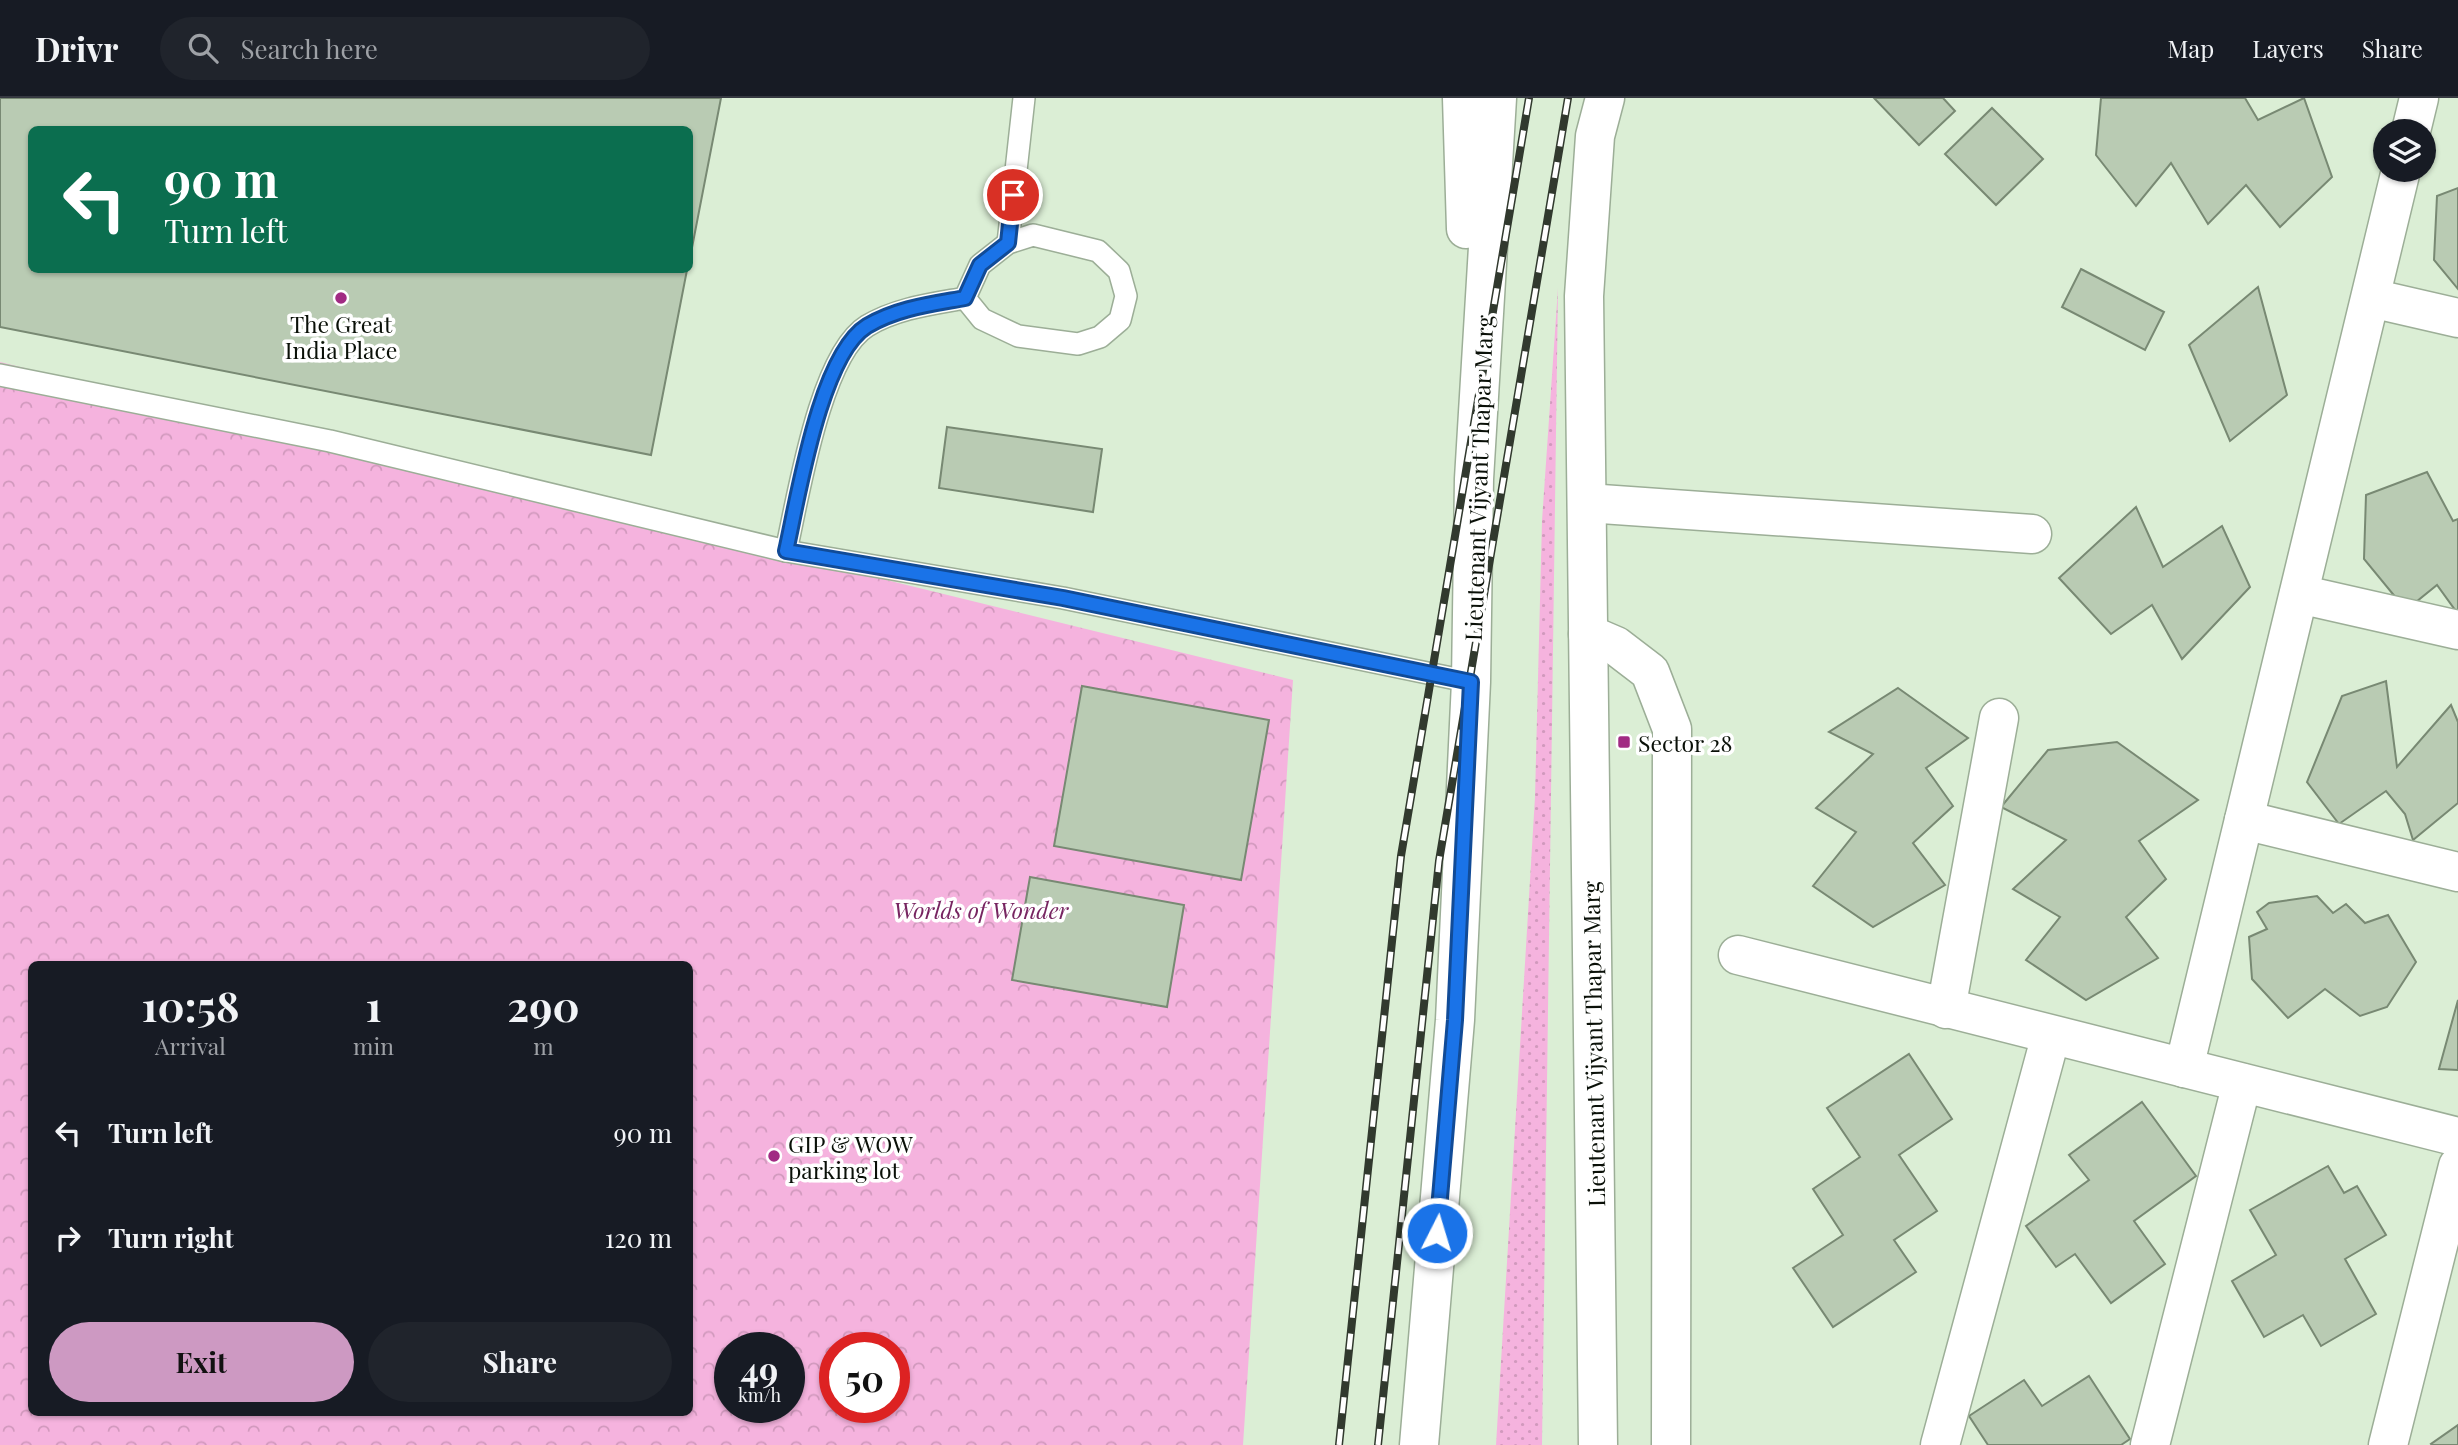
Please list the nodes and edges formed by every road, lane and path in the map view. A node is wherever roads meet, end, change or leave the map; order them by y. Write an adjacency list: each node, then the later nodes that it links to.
1 (1024, 98): 8 (lane)
2 (1462, 98): 13 (street)
3 (1497, 98): 13 (street, Lieutenant Vijyant Thapar Marg)
4 (1605, 98): 14 (street, Lieutenant Vijyant Thapar Marg)
5 (2419, 98): 6 (street)
6 (2414, 119)
7 (2399, 182): 10 (street)
8 (1008, 243): 9 (lane); 9 (lane)
9 (965, 298): 16 (lane)
10 (2371, 298): 11 (street); 17 (street)
11 (2458, 318)
12 (0, 375): 16 (lane)
13 (1474, 479): 20 (street, Lieutenant Vijyant Thapar Marg)
14 (1587, 503): 15 (street); 19 (street, Lieutenant Vijyant Thapar Marg)
15 (2032, 534)
16 (786, 551): 20 (lane)
17 (2299, 594): 18 (street); 22 (street)
18 (2458, 630)
19 (1588, 634): 32 (street, Lieutenant Vijyant Thapar Marg); 33 (street)
20 (1471, 682): 31 (street, Lieutenant Vijyant Thapar Marg)
21 (1999, 718): 25 (street)
22 (2244, 820): 23 (street); 27 (street)
23 (2458, 872)
24 (1738, 956): 25 (street)
25 (1946, 1009): 26 (street)
26 (2051, 1035): 27 (street); 34 (street)
27 (2184, 1069): 28 (street)
28 (2242, 1083): 29 (street); 35 (street)
29 (2458, 1137)
30 (2458, 1166): 36 (street)
31 (1419, 1445)
32 (1598, 1445)
33 (1671, 1445)
34 (1940, 1445)
35 (2150, 1445)
36 (2388, 1445)

